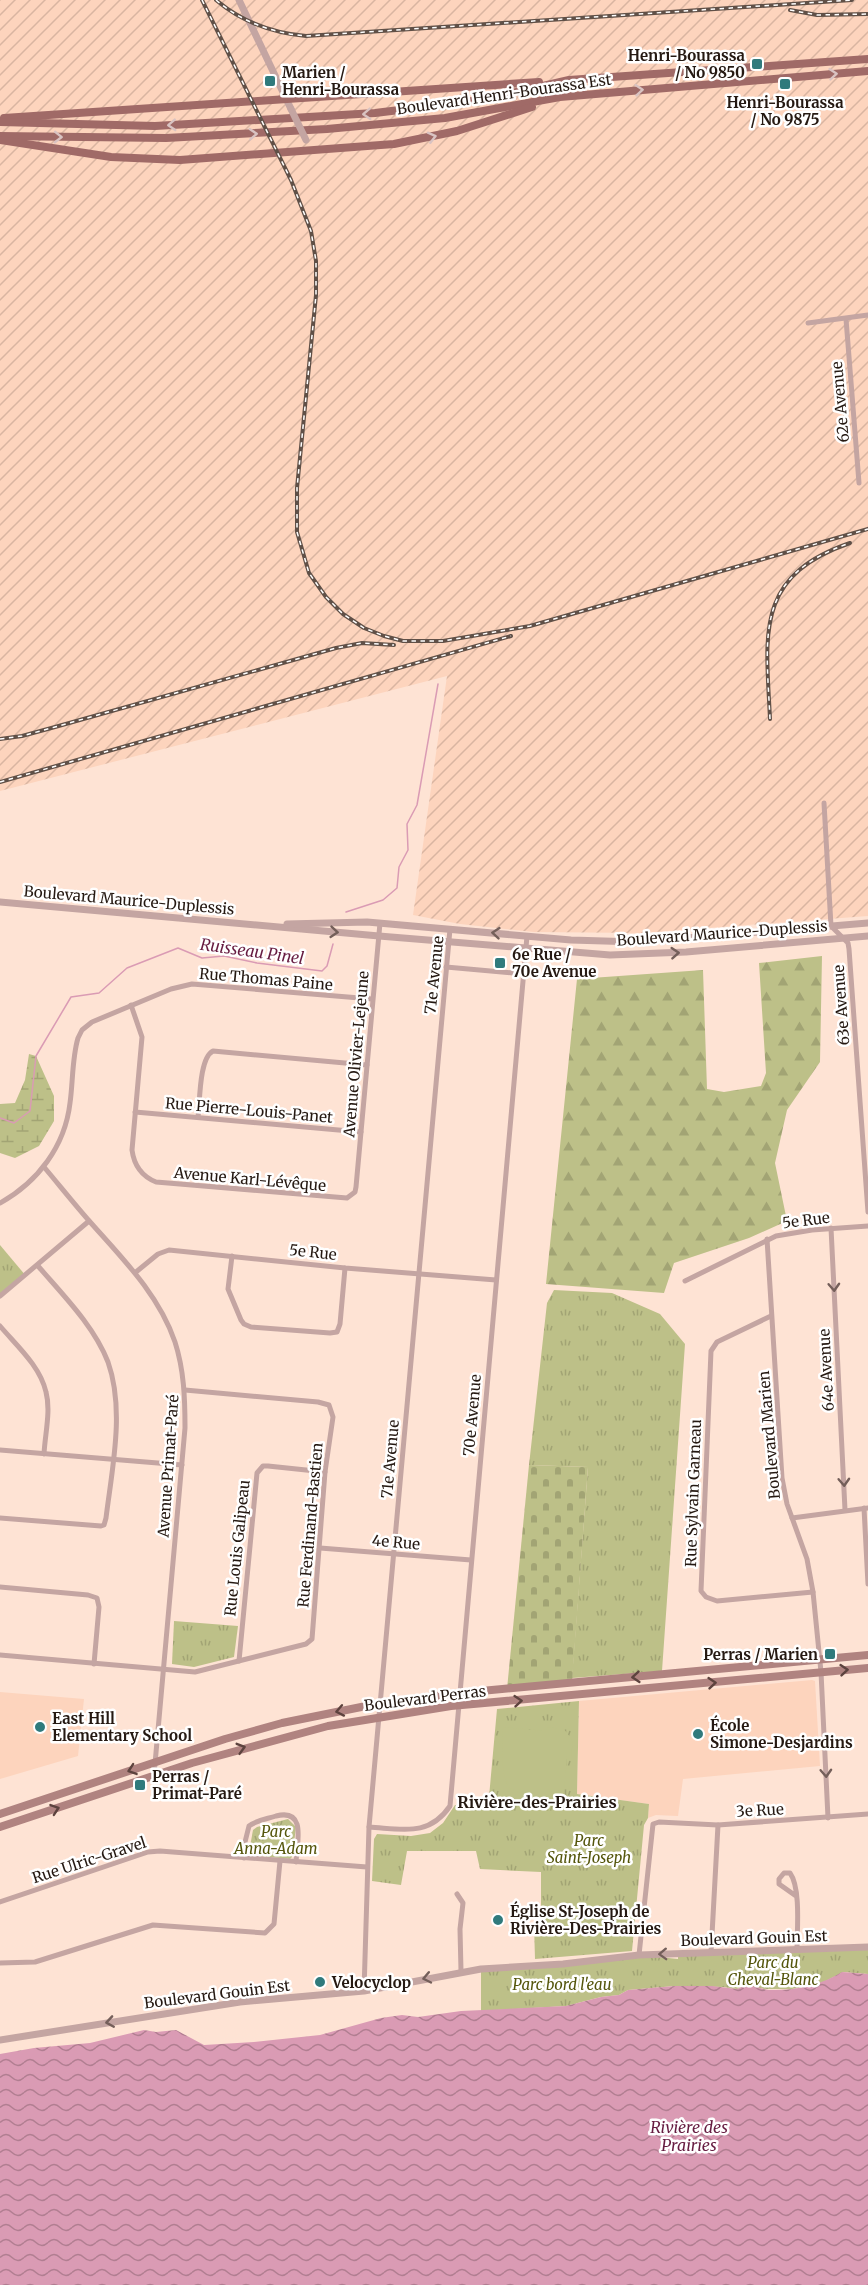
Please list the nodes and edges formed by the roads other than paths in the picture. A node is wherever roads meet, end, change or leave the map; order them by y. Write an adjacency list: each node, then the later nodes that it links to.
1 (239, 0): 6 (street)
2 (868, 59): 4 (main road, Boulevard Henri-Bourassa Est)
3 (868, 71): 5 (main road, Boulevard Henri-Bourassa Est, one-way to 3)
4 (569, 80): 6 (main road); 7 (main road, Boulevard Henri-Bourassa Est, one-way to 7)
5 (560, 97): 8 (main road, Boulevard Henri-Bourassa Est, one-way to 5); 9 (main road, one-way to 5)
6 (286, 98): 7 (main road); 9 (street, bridge)
7 (0, 120)
8 (0, 138): 9 (main road)
9 (311, 151)
10 (868, 315): 11 (street)
11 (846, 319): 12 (street); 13 (street, 62e Avenue)
12 (808, 323)
13 (859, 483)
14 (824, 803): 19 (street)
15 (0, 902): 18 (street, Boulevard Maurice-Duplessis)
16 (380, 923): 18 (street, Boulevard Maurice-Duplessis); 20 (street, Boulevard Maurice-Duplessis); 21 (street, Avenue Olivier-Lejeune)
17 (868, 923): 19 (street, Boulevard Maurice-Duplessis)
18 (255, 925): 21 (street, Boulevard Maurice-Duplessis, one-way to 21)
19 (831, 926): 24 (street); 26 (street, Boulevard Maurice-Duplessis)
20 (450, 929): 22 (street, Boulevard Maurice-Duplessis, one-way to 20); 25 (street, 71e Avenue)
21 (379, 936): 25 (street, Boulevard Maurice-Duplessis); 31 (street, Avenue Olivier-Lejeune)
22 (527, 936): 26 (street, Boulevard Maurice-Duplessis); 27 (street, 70e Avenue)
23 (868, 936): 24 (street, Boulevard Maurice-Duplessis)
24 (843, 938): 28 (street, Boulevard Maurice-Duplessis, one-way to 24); 40 (street, 63e Avenue)
25 (449, 942): 27 (street, Boulevard Maurice-Duplessis); 29 (street, 71e Avenue)
26 (637, 942): 28 (street)
27 (526, 949): 28 (street, Boulevard Maurice-Duplessis); 30 (street, 70e Avenue)
28 (637, 955)
29 (446, 967): 30 (street); 49 (street, 71e Avenue)
30 (524, 974): 50 (street, 70e Avenue)
31 (372, 999): 32 (street, Rue Thomas Paine); 33 (street, Avenue Olivier-Lejeune)
32 (131, 1005): 34 (street); 37 (street, Rue Thomas Paine)
33 (367, 1065): 35 (street); 36 (street, Avenue Olivier-Lejeune)
34 (135, 1112): 35 (street, Rue Pierre-Louis-Panet); 38 (street, Avenue Karl-Lévêque)
35 (198, 1118): 36 (street, Rue Pierre-Louis-Panet)
36 (361, 1132): 38 (street, Avenue Olivier-Lejeune)
37 (44, 1167): 39 (street, Rue Thomas Paine); 41 (street, Avenue Primat-Paré)
38 (356, 1187)
39 (0, 1203)
40 (868, 1212)
41 (89, 1221): 46 (street); 48 (street, Avenue Primat-Paré)
42 (868, 1226): 43 (street, 5e Rue)
43 (831, 1228): 44 (street, 5e Rue); 62 (street, 64e Avenue, one-way to 62)
44 (767, 1239): 51 (street, 5e Rue); 53 (street, Boulevard Marien)
45 (232, 1256): 47 (street, 5e Rue); 47 (street); 48 (street, 5e Rue)
46 (38, 1266): 52 (street); 58 (street)
47 (345, 1268): 49 (street, 5e Rue)
48 (136, 1272): 55 (street, Avenue Primat-Paré)
49 (418, 1273): 50 (street, 5e Rue); 66 (street, 71e Avenue)
50 (496, 1280): 67 (street, 70e Avenue)
51 (685, 1281)
52 (0, 1296)
53 (771, 1316): 64 (street, Boulevard Marien); 70 (street, Rue Sylvain Garneau)
54 (0, 1326): 57 (street)
55 (185, 1390): 59 (street, Avenue Primat-Paré); 60 (street, Rue Ferdinand-Bastien)
56 (0, 1450): 57 (street)
57 (44, 1454): 58 (street)
58 (112, 1460): 59 (street); 63 (street)
59 (182, 1466): 77 (street, Avenue Primat-Paré)
60 (325, 1472): 65 (street, Rue Ferdinand-Bastien); 74 (street, Rue Louis Galipeau)
61 (866, 1508): 62 (street); 68 (street)
62 (845, 1510): 64 (street)
63 (0, 1518)
64 (792, 1518): 70 (street, Boulevard Marien)
65 (320, 1548): 66 (street, 4e Rue); 74 (street, Rue Ferdinand-Bastien)
66 (394, 1554): 67 (street, 4e Rue); 80 (street, 71e Avenue)
67 (471, 1560): 79 (street, 70e Avenue)
68 (868, 1584)
69 (0, 1587): 75 (street)
70 (813, 1592): 73 (street, Boulevard Marien)
71 (0, 1655): 75 (street, Rue Ferdinand-Bastien)
72 (868, 1655): 73 (main road, Boulevard Perras)
73 (820, 1660): 78 (street, Boulevard Marien); 79 (main road, Boulevard Perras, one-way to 79)
74 (239, 1661): 77 (street, Rue Ferdinand-Bastien)
75 (94, 1664): 77 (street, Rue Ferdinand-Bastien)
76 (868, 1668): 78 (main road, Boulevard Perras, one-way to 76)
77 (163, 1670): 83 (street, Avenue Primat-Paré)
78 (820, 1672): 81 (main road, Boulevard Perras, one-way to 78); 87 (street, Boulevard Marien, one-way to 87)
79 (460, 1693): 80 (main road, Boulevard Perras); 81 (street, 70e Avenue)
80 (381, 1703): 82 (street, 71e Avenue); 83 (main road, Boulevard Perras, one-way to 83)
81 (459, 1706): 82 (main road, Boulevard Perras); 90 (street, 70e Avenue)
82 (379, 1717): 84 (main road, Boulevard Perras, one-way to 82); 90 (street, 71e Avenue)
83 (155, 1762): 84 (street, Avenue Primat-Paré); 85 (main road, Boulevard Perras, one-way to 85)
84 (154, 1775): 89 (main road, Boulevard Perras, one-way to 84)
85 (0, 1814)
86 (868, 1814): 87 (street, 3e Rue)
87 (828, 1818): 88 (street, 3e Rue)
88 (718, 1825): 100 (street); 101 (street, 3e Rue)
89 (0, 1827)
90 (369, 1827): 94 (street, 71e Avenue)
91 (244, 1857): 92 (street, Rue Ulric-Gravel); 93 (street); 97 (street, Rue Ulric-Gravel)
92 (280, 1861): 93 (street, Rue Ulric-Gravel); 102 (street)
93 (296, 1862): 94 (street, Rue Ulric-Gravel)
94 (367, 1867): 104 (street, 71e Avenue)
95 (457, 1894): 103 (street)
96 (796, 1896): 99 (street)
97 (0, 1902)
98 (868, 1947): 99 (street, Boulevard Gouin Est)
99 (797, 1949): 100 (street, Boulevard Gouin Est)
100 (711, 1953): 101 (street, Boulevard Gouin Est, one-way to 101)
101 (639, 1955): 103 (street, Boulevard Gouin Est)
102 (0, 1963)
103 (461, 1971): 104 (street, Boulevard Gouin Est, one-way to 104)
104 (364, 1991): 105 (street, Boulevard Gouin Est, one-way to 105)
105 (0, 2040)

